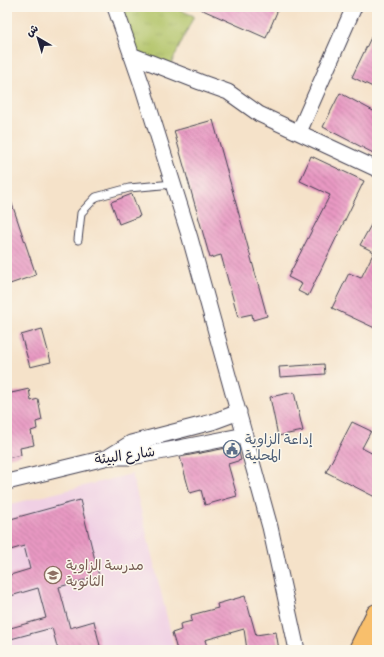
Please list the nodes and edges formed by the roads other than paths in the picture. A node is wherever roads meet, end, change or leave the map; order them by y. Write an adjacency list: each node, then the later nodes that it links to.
1 (115, 7): 3 (street)
2 (354, 7): 4 (street)
3 (131, 55): 4 (street); 6 (street)
4 (298, 132): 5 (street)
5 (377, 168)
6 (173, 184): 7 (lane); 8 (street)
7 (78, 240)
8 (239, 412): 9 (street); 10 (street)
9 (245, 435): 10 (street, شارع البيئة); 13 (street)
10 (109, 457): 11 (street, شارع البيئة)
11 (7, 482)
12 (377, 615): 14 (main road)
13 (297, 650)
14 (360, 650)

